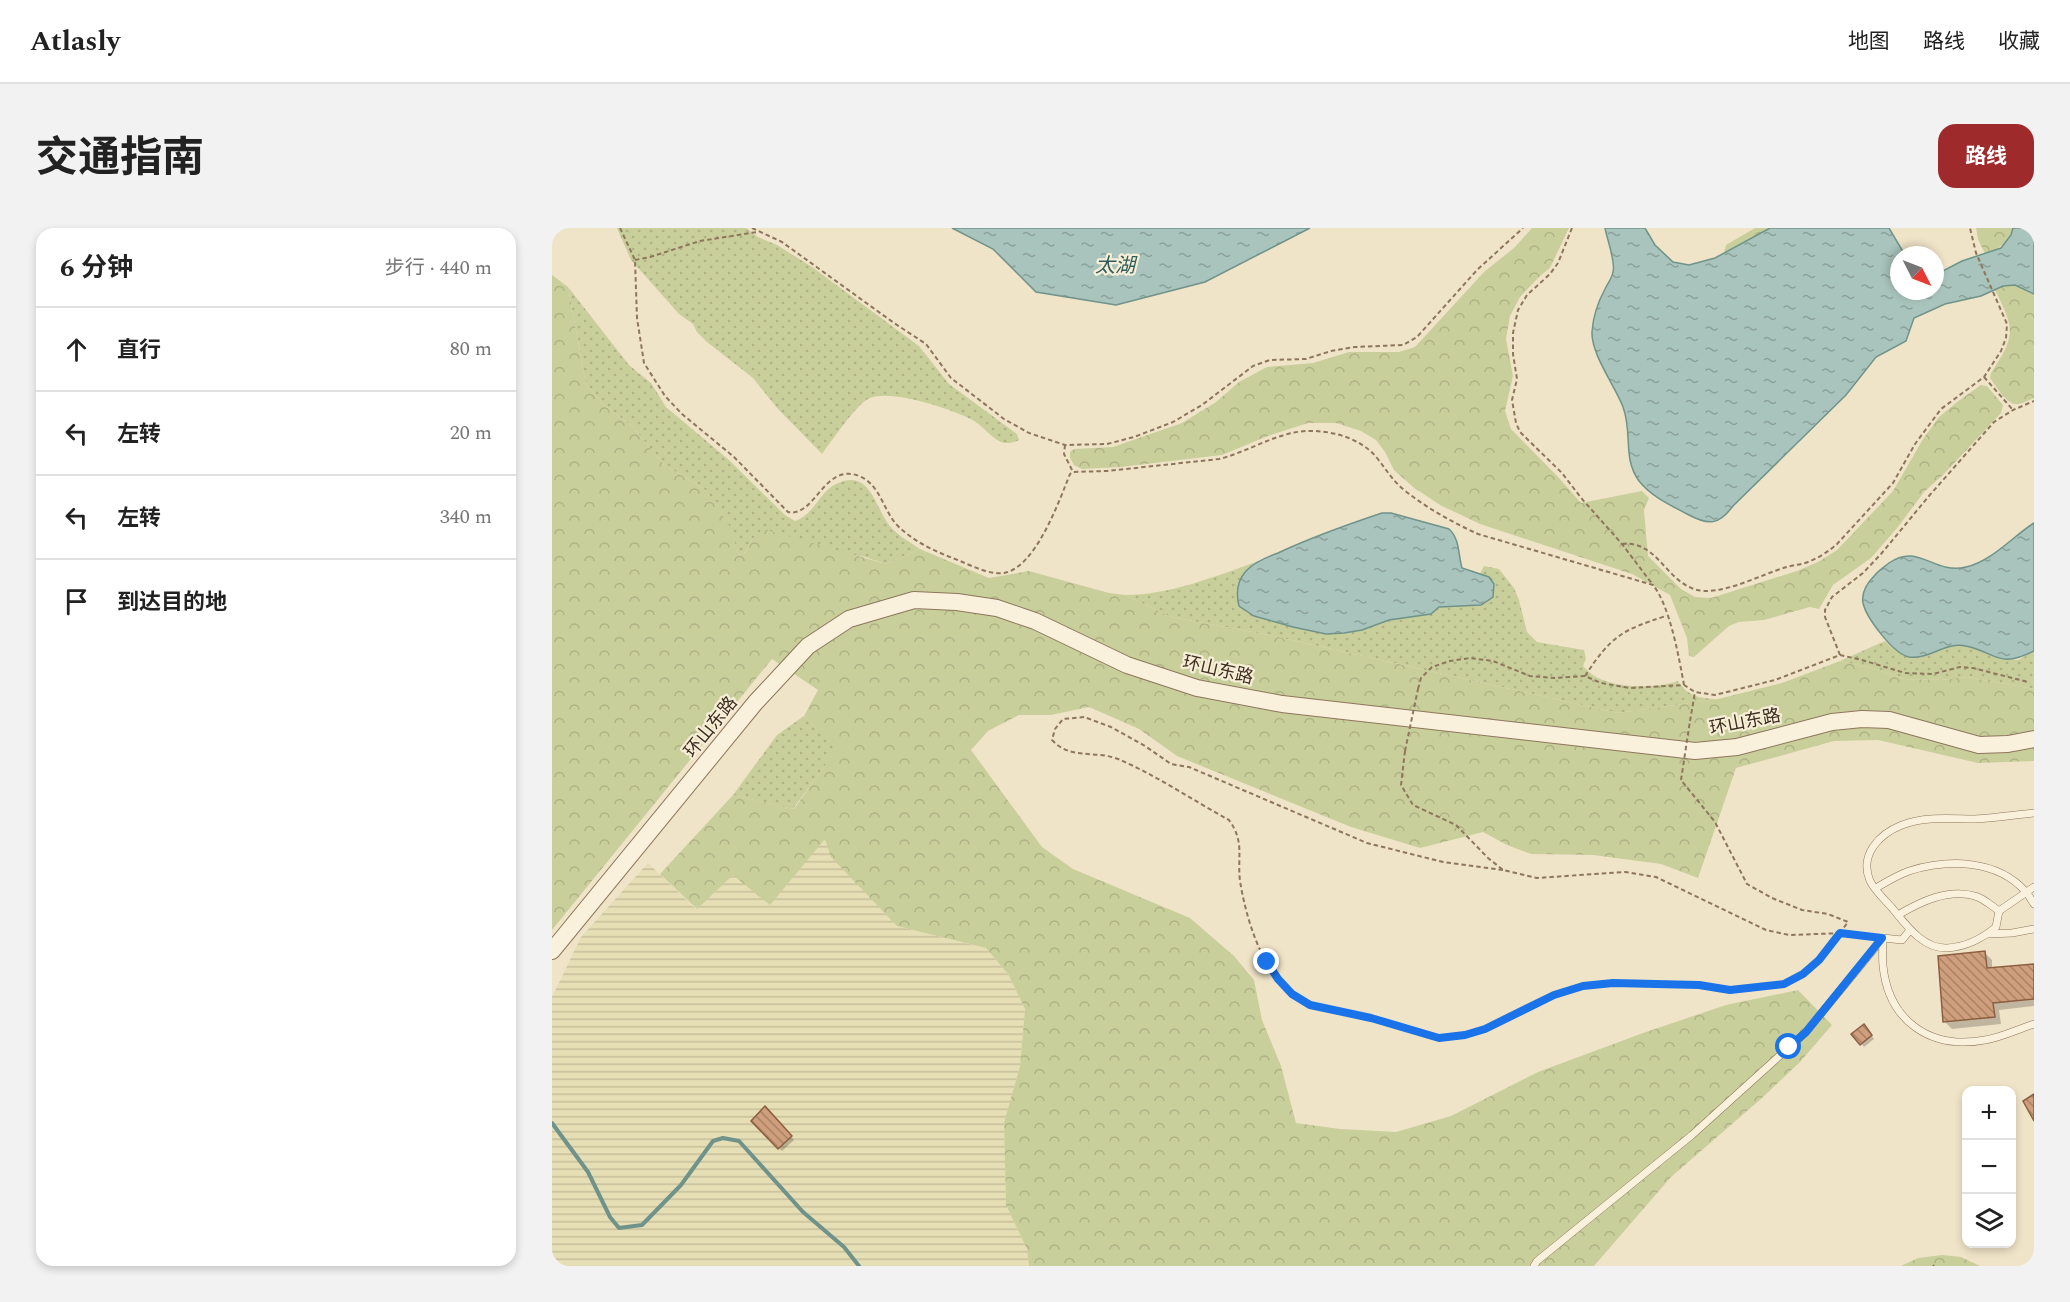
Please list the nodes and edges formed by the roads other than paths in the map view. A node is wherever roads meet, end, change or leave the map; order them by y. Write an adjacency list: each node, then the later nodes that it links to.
1 (2034, 739): 13 (street, 环山东路)
2 (2034, 813): 4 (lane)
3 (2034, 887): 5 (lane)
4 (1876, 888): 5 (lane); 8 (lane)
5 (2026, 892): 6 (lane); 7 (lane)
6 (2034, 904)
7 (1999, 911): 8 (lane); 11 (lane)
8 (1898, 915): 10 (lane)
9 (2034, 929): 11 (lane)
10 (1910, 930): 11 (lane); 12 (lane)
11 (1987, 934)
12 (1882, 938): 14 (lane); 15 (lane)
13 (552, 951)
14 (2034, 1024)
15 (1534, 1266)

